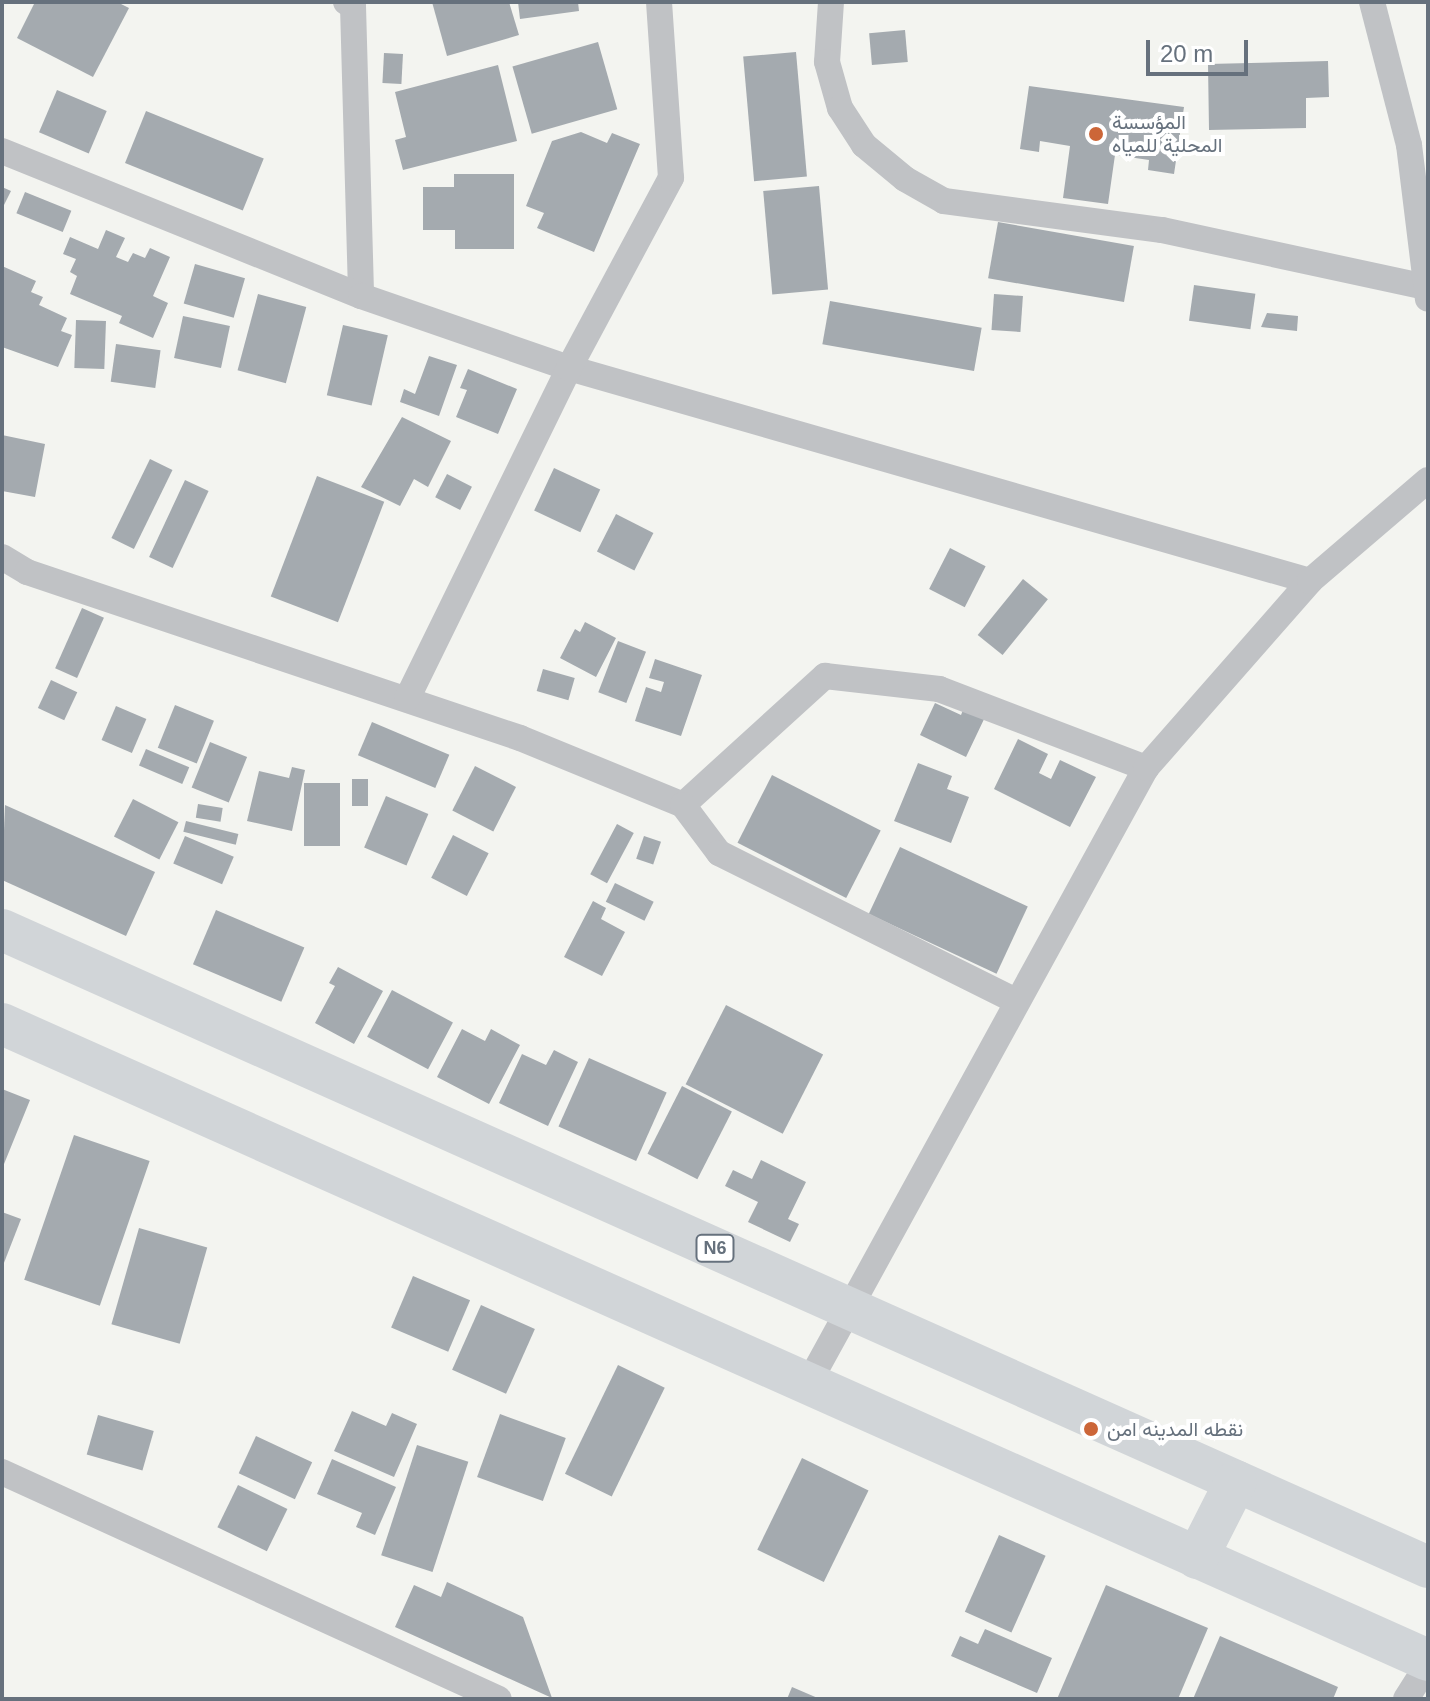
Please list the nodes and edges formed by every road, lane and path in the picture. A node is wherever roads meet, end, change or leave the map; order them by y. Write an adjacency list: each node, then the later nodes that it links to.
1 (346, 2): 7 (street)
2 (659, 2): 8 (street)
3 (831, 2): 6 (street)
4 (1372, 2): 6 (street)
5 (2, 151): 7 (street)
6 (1427, 293)
7 (361, 296): 8 (street)
8 (569, 368): 11 (street); 12 (street)
9 (1428, 480): 11 (street)
10 (2, 557): 12 (street)
11 (1310, 581): 13 (street)
12 (407, 699): 14 (street)
13 (1146, 768): 14 (street); 16 (street)
14 (683, 805): 16 (street)
15 (2, 930): 18 (main road, N6)
16 (1016, 1001): 18 (street)
17 (2, 1024): 19 (main road)
18 (849, 1307): 19 (street); 21 (main road, N6)
19 (808, 1384): 22 (main road)
20 (2, 1472): 25 (street)
21 (1236, 1481): 22 (main road); 23 (main road, N6)
22 (1197, 1558): 24 (main road)
23 (1428, 1567)
24 (1428, 1662): 26 (street)
25 (499, 1699)
26 (1406, 1699)

